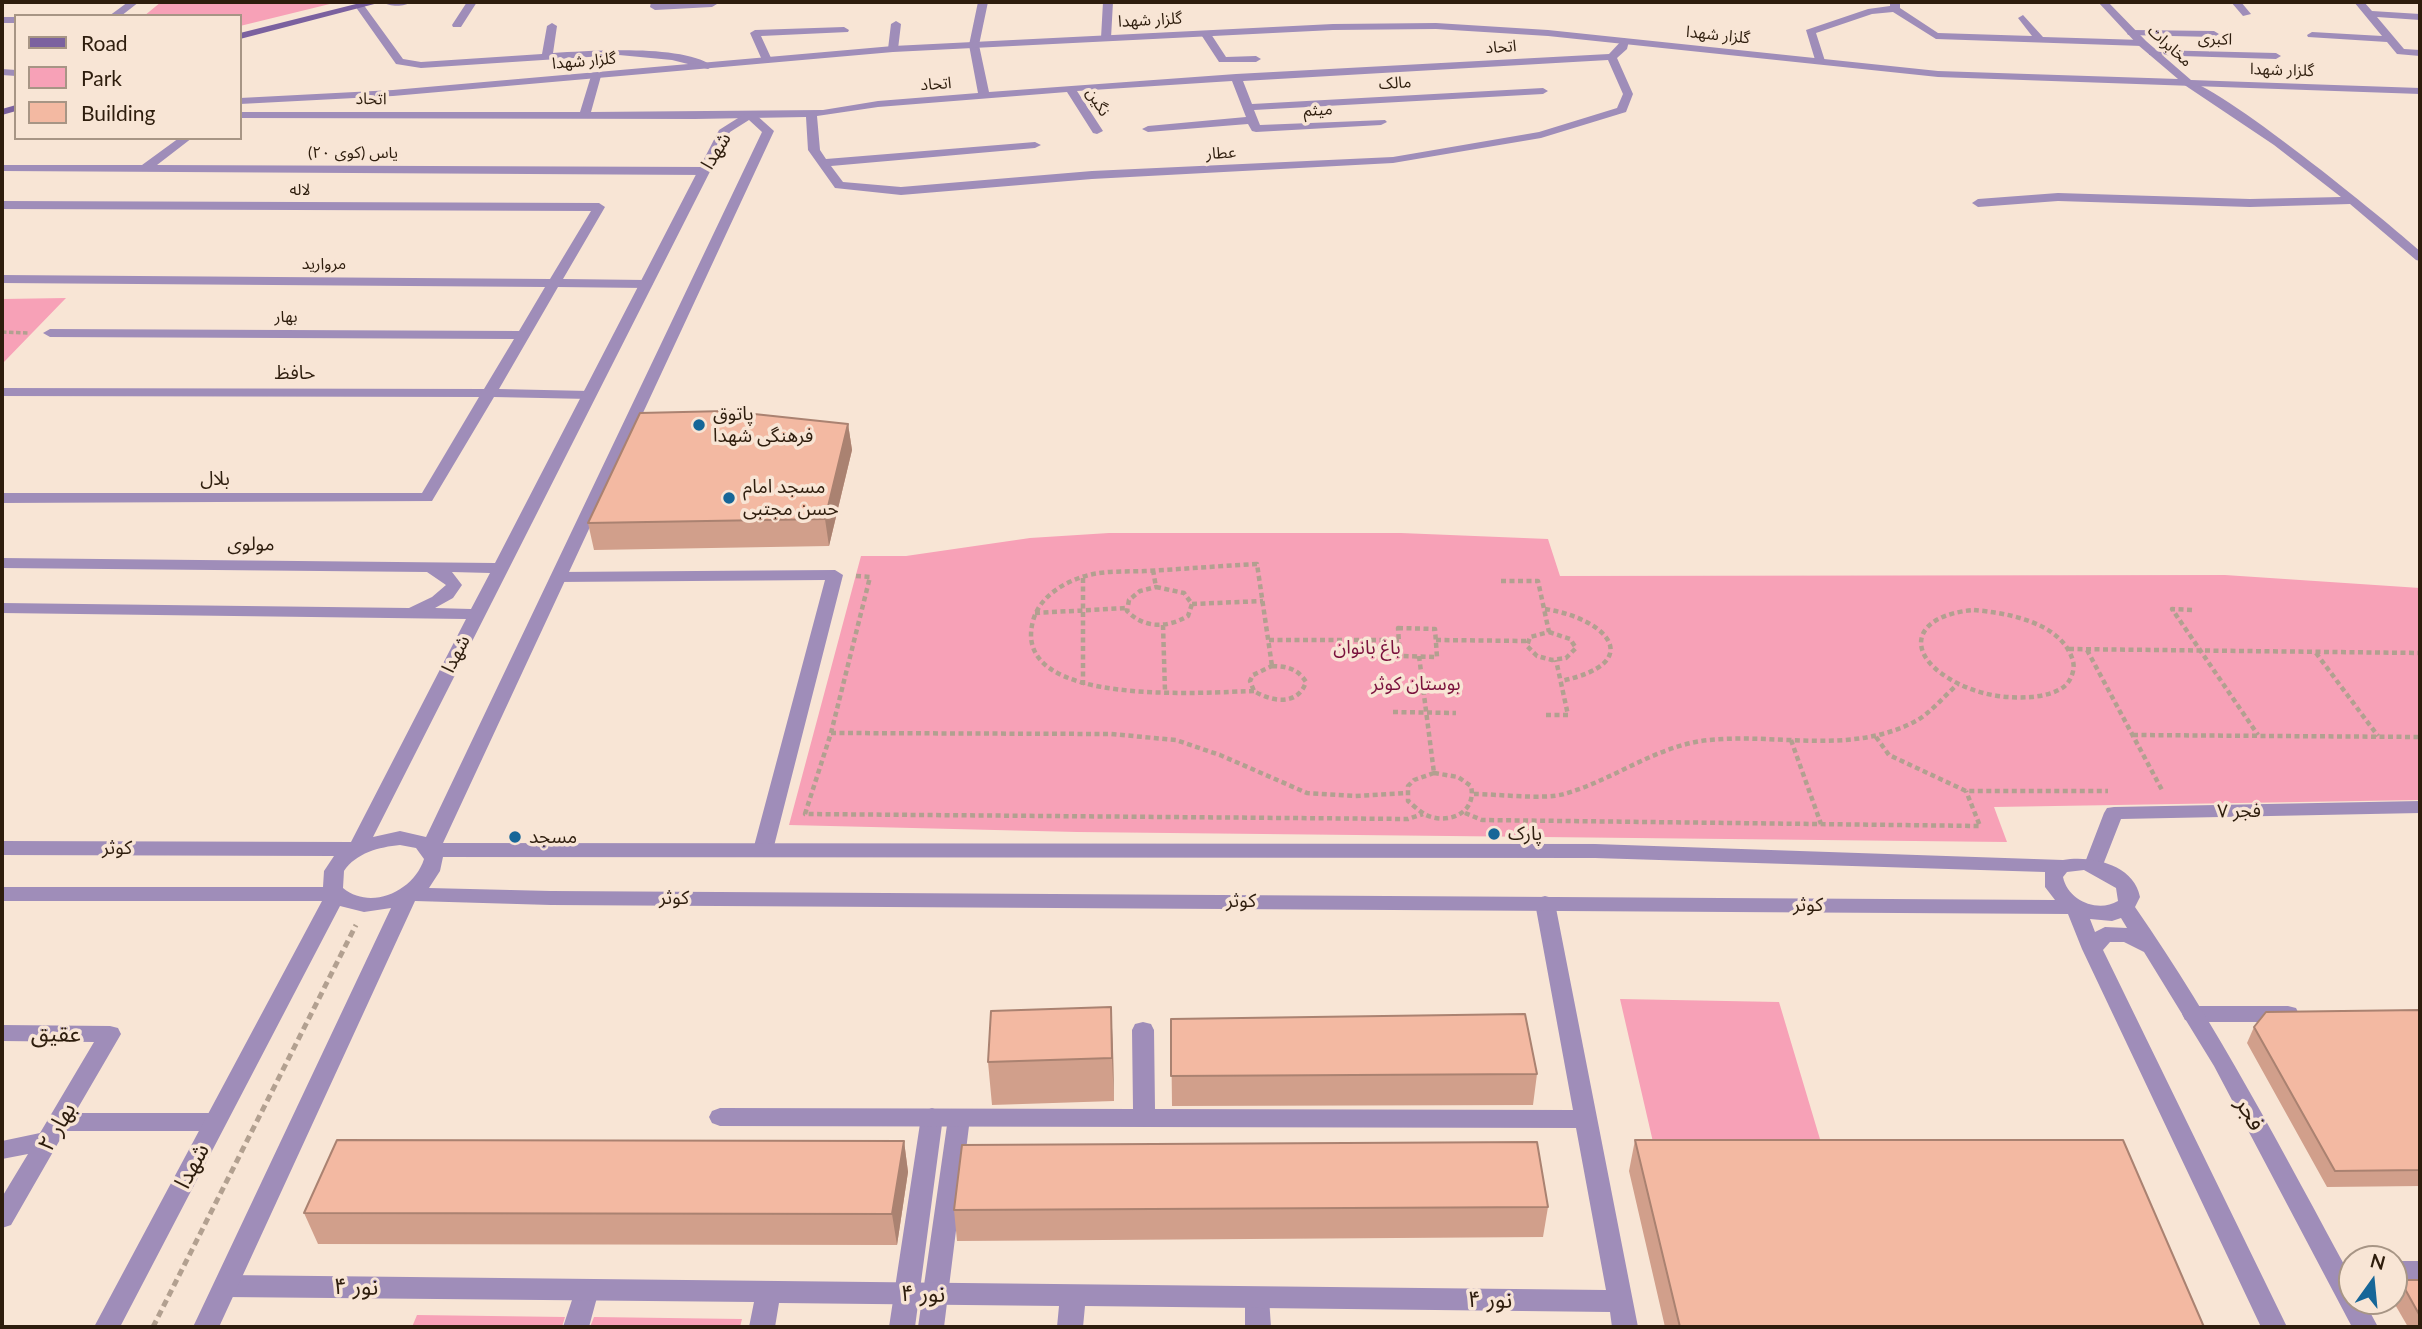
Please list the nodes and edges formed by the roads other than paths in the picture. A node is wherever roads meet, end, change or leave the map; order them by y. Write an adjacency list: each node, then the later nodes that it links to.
1 (134, 2): 16 (street)
2 (377, 2): 14 (main road)
3 (388, 2): 4 (street)
4 (406, 2)
5 (472, 2): 22 (street)
6 (656, 2): 12 (street)
7 (983, 2): 36 (street)
8 (1108, 2): 30 (street)
9 (2103, 2): 26 (street, مخابرات)
10 (2236, 2): 17 (street)
11 (2359, 2): 18 (street)
12 (712, 4)
13 (1895, 5): 32 (street); 45 (street)
14 (360, 6): 15 (main road); 40 (street)
15 (345, 10): 28 (main road); 34 (main road)
16 (117, 14)
17 (2246, 14)
18 (2370, 14): 19 (street); 31 (street)
19 (2420, 17)
20 (2023, 18): 32 (street)
21 (896, 24): 37 (street)
22 (457, 25)
23 (552, 26): 40 (street)
24 (844, 30): 44 (street)
25 (1205, 33): 30 (street, گلزار شهدا); 33 (street, گلزار شهدا); 43 (street)
26 (2132, 33): 27 (street); 35 (street, مخابرات)
27 (2214, 34)
28 (242, 35)
29 (2312, 35): 31 (street)
30 (1106, 38): 36 (street, گلزار شهدا)
31 (2390, 39): 39 (street)
32 (2040, 40): 35 (street)
33 (1624, 41): 42 (street); 45 (street, گلزار شهدا)
34 (242, 43)
35 (2142, 43): 38 (street, مخابرات)
36 (974, 45): 37 (street, گلزار شهدا); 53 (street)
37 (892, 49): 44 (street, گلزار شهدا)
38 (2153, 53): 41 (street, اکبری); 49 (street, مخابرات)
39 (2420, 53)
40 (547, 56): 46 (street)
41 (2276, 56)
42 (1612, 57): 48 (street, اتحاد); 66 (street, عطار)
43 (1256, 59)
44 (767, 60): 46 (street, گلزار شهدا)
45 (1821, 61): 49 (street, گلزار شهدا)
46 (708, 66): 47 (street, گلزار شهدا)
47 (596, 76): 54 (street, گلزار شهدا); 59 (street)
48 (1236, 77): 50 (street, اتحاد); 55 (street)
49 (2187, 82): 52 (street, گلزار شهدا); 70 (street, مخابرات)
50 (1071, 90): 53 (street, اتحاد); 63 (street, نگین)
51 (1544, 91): 55 (street, مالک)
52 (2420, 91)
53 (984, 96): 56 (street, اتحاد)
54 (242, 103)
55 (1249, 107): 61 (street)
56 (811, 113): 58 (street, اتحاد); 66 (street, عطار)
57 (242, 115): 59 (street, اتحاد)
58 (750, 115): 59 (street, اتحاد); 69 (street, شهدا); 86 (street, شهدا)
59 (585, 116)
60 (1381, 122): 61 (street, میثم)
61 (1255, 125): 62 (street)
62 (1148, 128)
63 (1097, 131)
64 (184, 140): 68 (street)
65 (1035, 145): 66 (street)
66 (823, 163)
67 (2, 168): 68 (street, یاس (کوی ۲۰))
68 (146, 168): 69 (street, یاس (کوی ۲۰))
69 (704, 171): 76 (street, شهدا)
70 (2352, 201): 71 (street); 73 (street, مخابرات)
71 (1978, 203)
72 (2, 205): 75 (street, لاله)
73 (2420, 257)
74 (2, 279): 75 (street, مروارید)
75 (553, 283): 76 (street, مروارید); 78 (street)
76 (646, 284): 81 (street, شهدا)
77 (50, 333): 78 (street, بهار)
78 (523, 335): 80 (street)
79 (2, 393): 80 (street, حافظ)
80 (491, 393): 81 (street, حافظ); 82 (street, بلال)
81 (589, 396): 85 (street, شهدا)
82 (2, 498)
83 (2, 563): 84 (street, مولوی)
84 (429, 567): 85 (street, مولوی); 88 (street)
85 (500, 568): 89 (street, شهدا)
86 (558, 578): 93 (street, شهدا); 94 (street)
87 (2, 608): 88 (street)
88 (407, 613): 89 (street)
89 (476, 614): 92 (street, شهدا)
90 (2420, 807): 96 (street, فجر ۷)
91 (2, 848): 92 (street, کوثر)
92 (358, 849): 93 (street); 98 (street)
93 (430, 850): 94 (street); 99 (street)
94 (763, 850): 95 (street)
95 (2061, 866): 96 (street); 101 (street)
96 (2094, 866): 102 (street)
97 (2, 894): 98 (street)
98 (336, 894): 99 (street); 115 (street, شهدا)
99 (408, 894): 100 (street, کوثر); 120 (street)
100 (1545, 903): 101 (street, کوثر); 114 (street)
101 (2075, 907): 102 (street, کوثر); 103 (street)
102 (2124, 907): 104 (street, فجر)
103 (2092, 949): 104 (street); 137 (street)
104 (2155, 950): 105 (street, فجر)
105 (2193, 1014): 106 (street); 119 (street, فجر)
106 (2314, 1014)
107 (1143, 1030): 113 (street)
108 (2, 1033): 109 (street, عقیق)
109 (110, 1034): 116 (street, بهار ۲)
110 (720, 1117): 111 (street)
111 (932, 1117): 112 (street); 123 (street)
112 (960, 1118): 113 (street); 124 (street)
113 (1144, 1118): 114 (street)
114 (1586, 1119): 127 (street)
115 (215, 1122): 116 (street); 128 (street, شهدا)
116 (54, 1131): 117 (street); 118 (street, بهار ۲)
117 (2, 1150)
118 (2, 1219)
119 (2338, 1261)
120 (226, 1286): 121 (street, نور ۴); 129 (street)
121 (587, 1290): 122 (street, نور ۴); 130 (street)
122 (769, 1292): 123 (street, نور ۴); 131 (street)
123 (908, 1293): 124 (street, نور ۴); 132 (street)
124 (935, 1294): 125 (street, نور ۴); 133 (street)
125 (1073, 1295): 126 (street, نور ۴); 134 (street)
126 (1257, 1298): 127 (street, نور ۴); 135 (street)
127 (1620, 1301): 136 (street)
128 (107, 1327)
129 (206, 1327)
130 (576, 1327)
131 (762, 1327)
132 (902, 1327)
133 (930, 1327)
134 (1070, 1327)
135 (1258, 1327)
136 (1625, 1327)
137 (2274, 1327)

